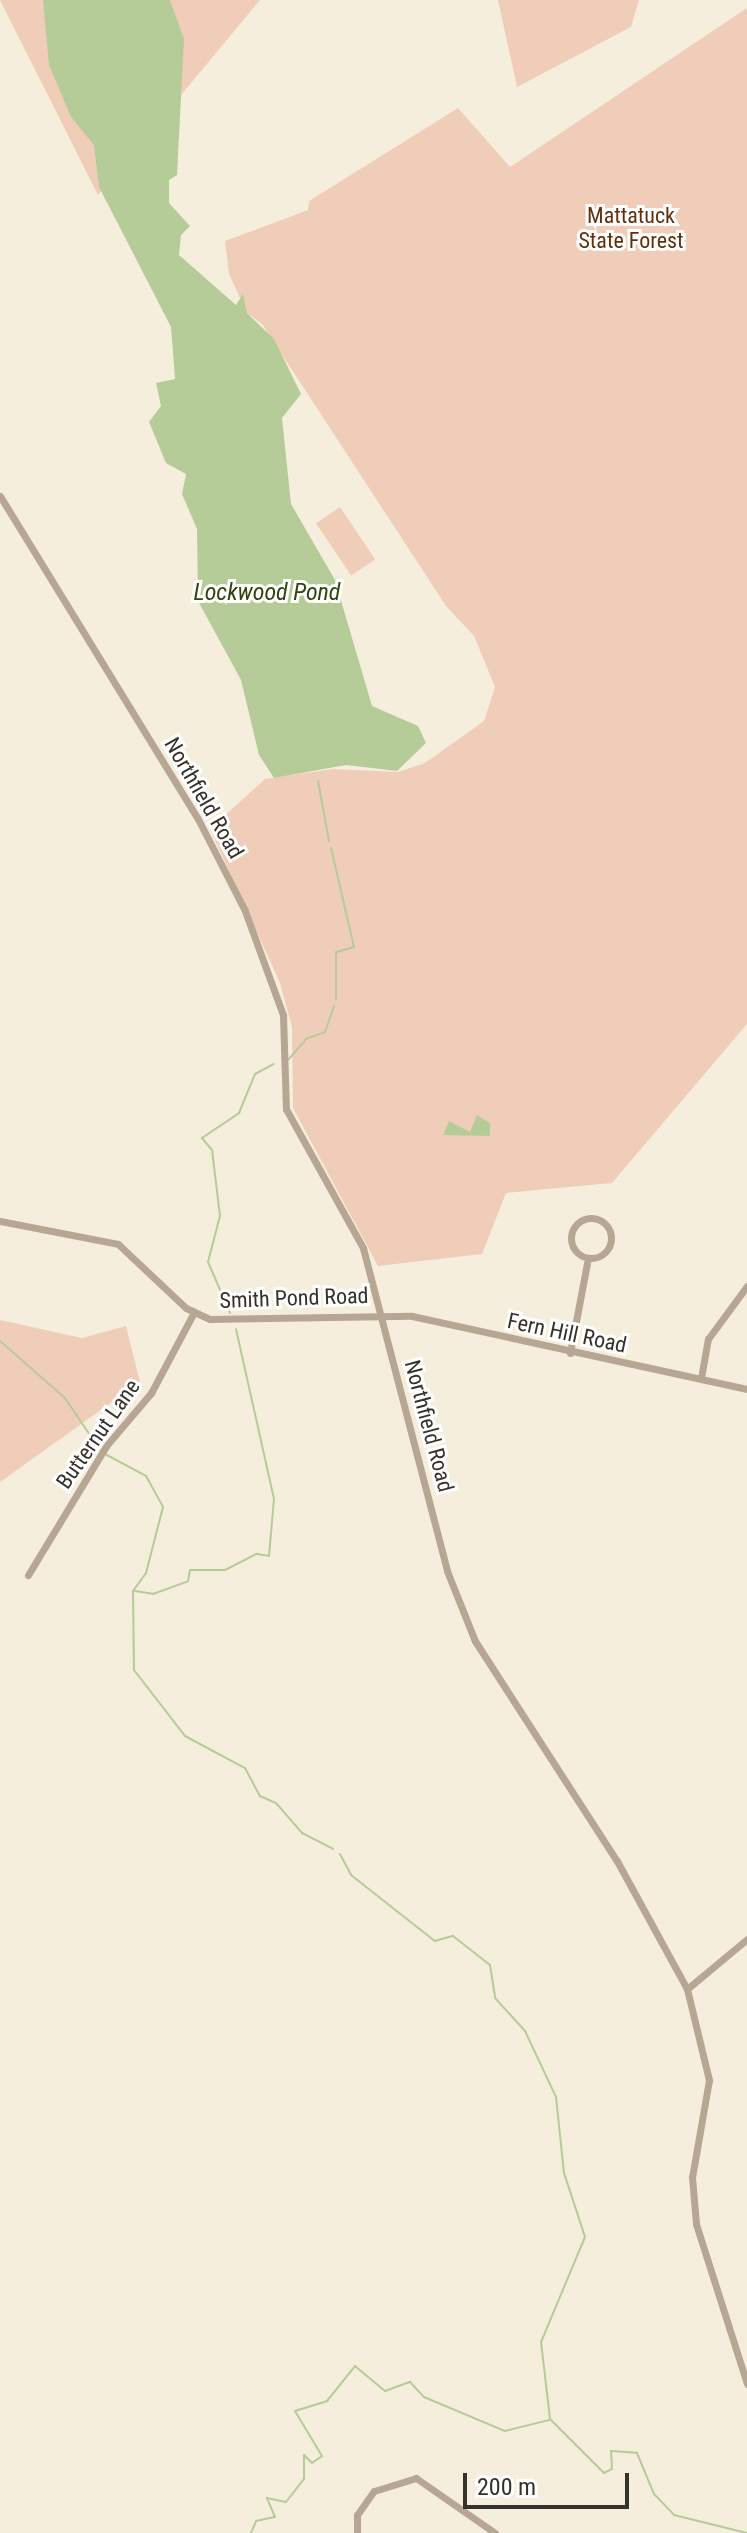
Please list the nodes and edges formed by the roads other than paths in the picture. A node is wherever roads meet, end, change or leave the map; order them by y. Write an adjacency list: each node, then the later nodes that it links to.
1 (0, 496): 6 (street, Northfield Road)
2 (0, 1221): 5 (street, Smith Pond Road)
3 (588, 1258): 3 (street); 7 (street)
4 (747, 1286): 8 (street)
5 (194, 1312): 6 (street, Smith Pond Road); 10 (street, Butternut Lane)
6 (380, 1312): 7 (street, Fern Hill Road); 12 (street, Northfield Road)
7 (570, 1353): 8 (street, Fern Hill Road)
8 (701, 1378): 9 (street, Fern Hill Road)
9 (747, 1389)
10 (28, 1575)
11 (747, 1939): 12 (street)
12 (687, 1989): 13 (street, Northfield Road)
13 (747, 2384)
14 (357, 2533): 15 (street)
15 (495, 2533)

